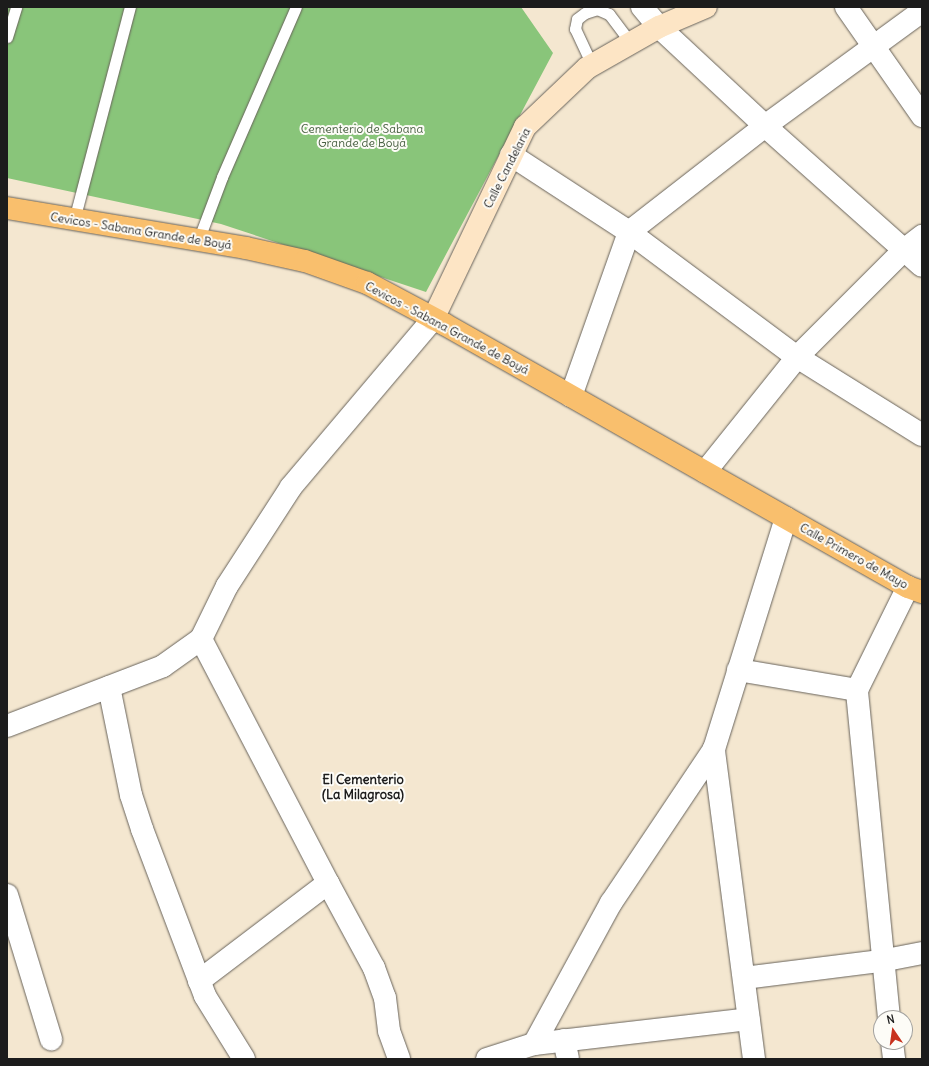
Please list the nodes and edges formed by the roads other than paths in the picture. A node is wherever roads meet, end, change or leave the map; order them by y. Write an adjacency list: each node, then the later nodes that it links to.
1 (16, 7): 9 (lane)
2 (130, 7): 17 (lane)
3 (296, 7): 20 (lane)
4 (642, 7): 8 (street)
5 (706, 7): 8 (main road, Calle Candelaria)
6 (846, 7): 11 (street)
7 (922, 11): 11 (street)
8 (659, 27): 10 (main road, Calle Candelaria); 14 (street)
9 (7, 37)
10 (630, 42): 12 (main road, Calle Candelaria); 12 (lane)
11 (874, 46): 13 (street); 14 (street)
12 (592, 65): 15 (main road, Calle Candelaria)
13 (922, 116)
14 (765, 126): 18 (street); 21 (street)
15 (511, 155): 18 (street); 23 (main road, Calle Candelaria)
16 (7, 208): 17 (main road, Cevicos - Sabana Grande de Boyá)
17 (74, 220): 20 (main road, Cevicos - Sabana Grande de Boyá)
18 (629, 232): 24 (street); 25 (street)
19 (922, 236): 21 (street)
20 (198, 240): 23 (main road, Cevicos - Sabana Grande de Boyá)
21 (904, 250): 22 (street); 24 (street)
22 (922, 266)
23 (433, 319): 25 (main road, Cevicos - Sabana Grande de Boyá); 30 (street)
24 (797, 357): 26 (street); 27 (street)
25 (571, 396): 27 (main road, Cevicos - Sabana Grande de Boyá)
26 (922, 435)
27 (705, 472): 28 (main road, Cevicos - Sabana Grande de Boyá)
28 (786, 518): 29 (main road, Calle Primero de Mayo); 31 (street)
29 (915, 589): 33 (street)
30 (201, 639): 32 (street); 36 (street)
31 (738, 670): 33 (street); 35 (street)
32 (109, 686): 34 (street); 41 (street)
33 (857, 690): 39 (street)
34 (7, 726)
35 (714, 749): 40 (street); 45 (street)
36 (328, 883): 41 (street); 48 (street)
37 (7, 895): 44 (street)
38 (922, 953): 39 (street)
39 (881, 961): 40 (street); 42 (street)
40 (744, 978): 43 (street)
41 (199, 981): 47 (street)
42 (887, 1010)
43 (749, 1019): 46 (street); 50 (street)
44 (51, 1039)
45 (534, 1044): 46 (street); 49 (street)
46 (566, 1050)
47 (244, 1059)
48 (399, 1059)
49 (487, 1059)
50 (754, 1059)

